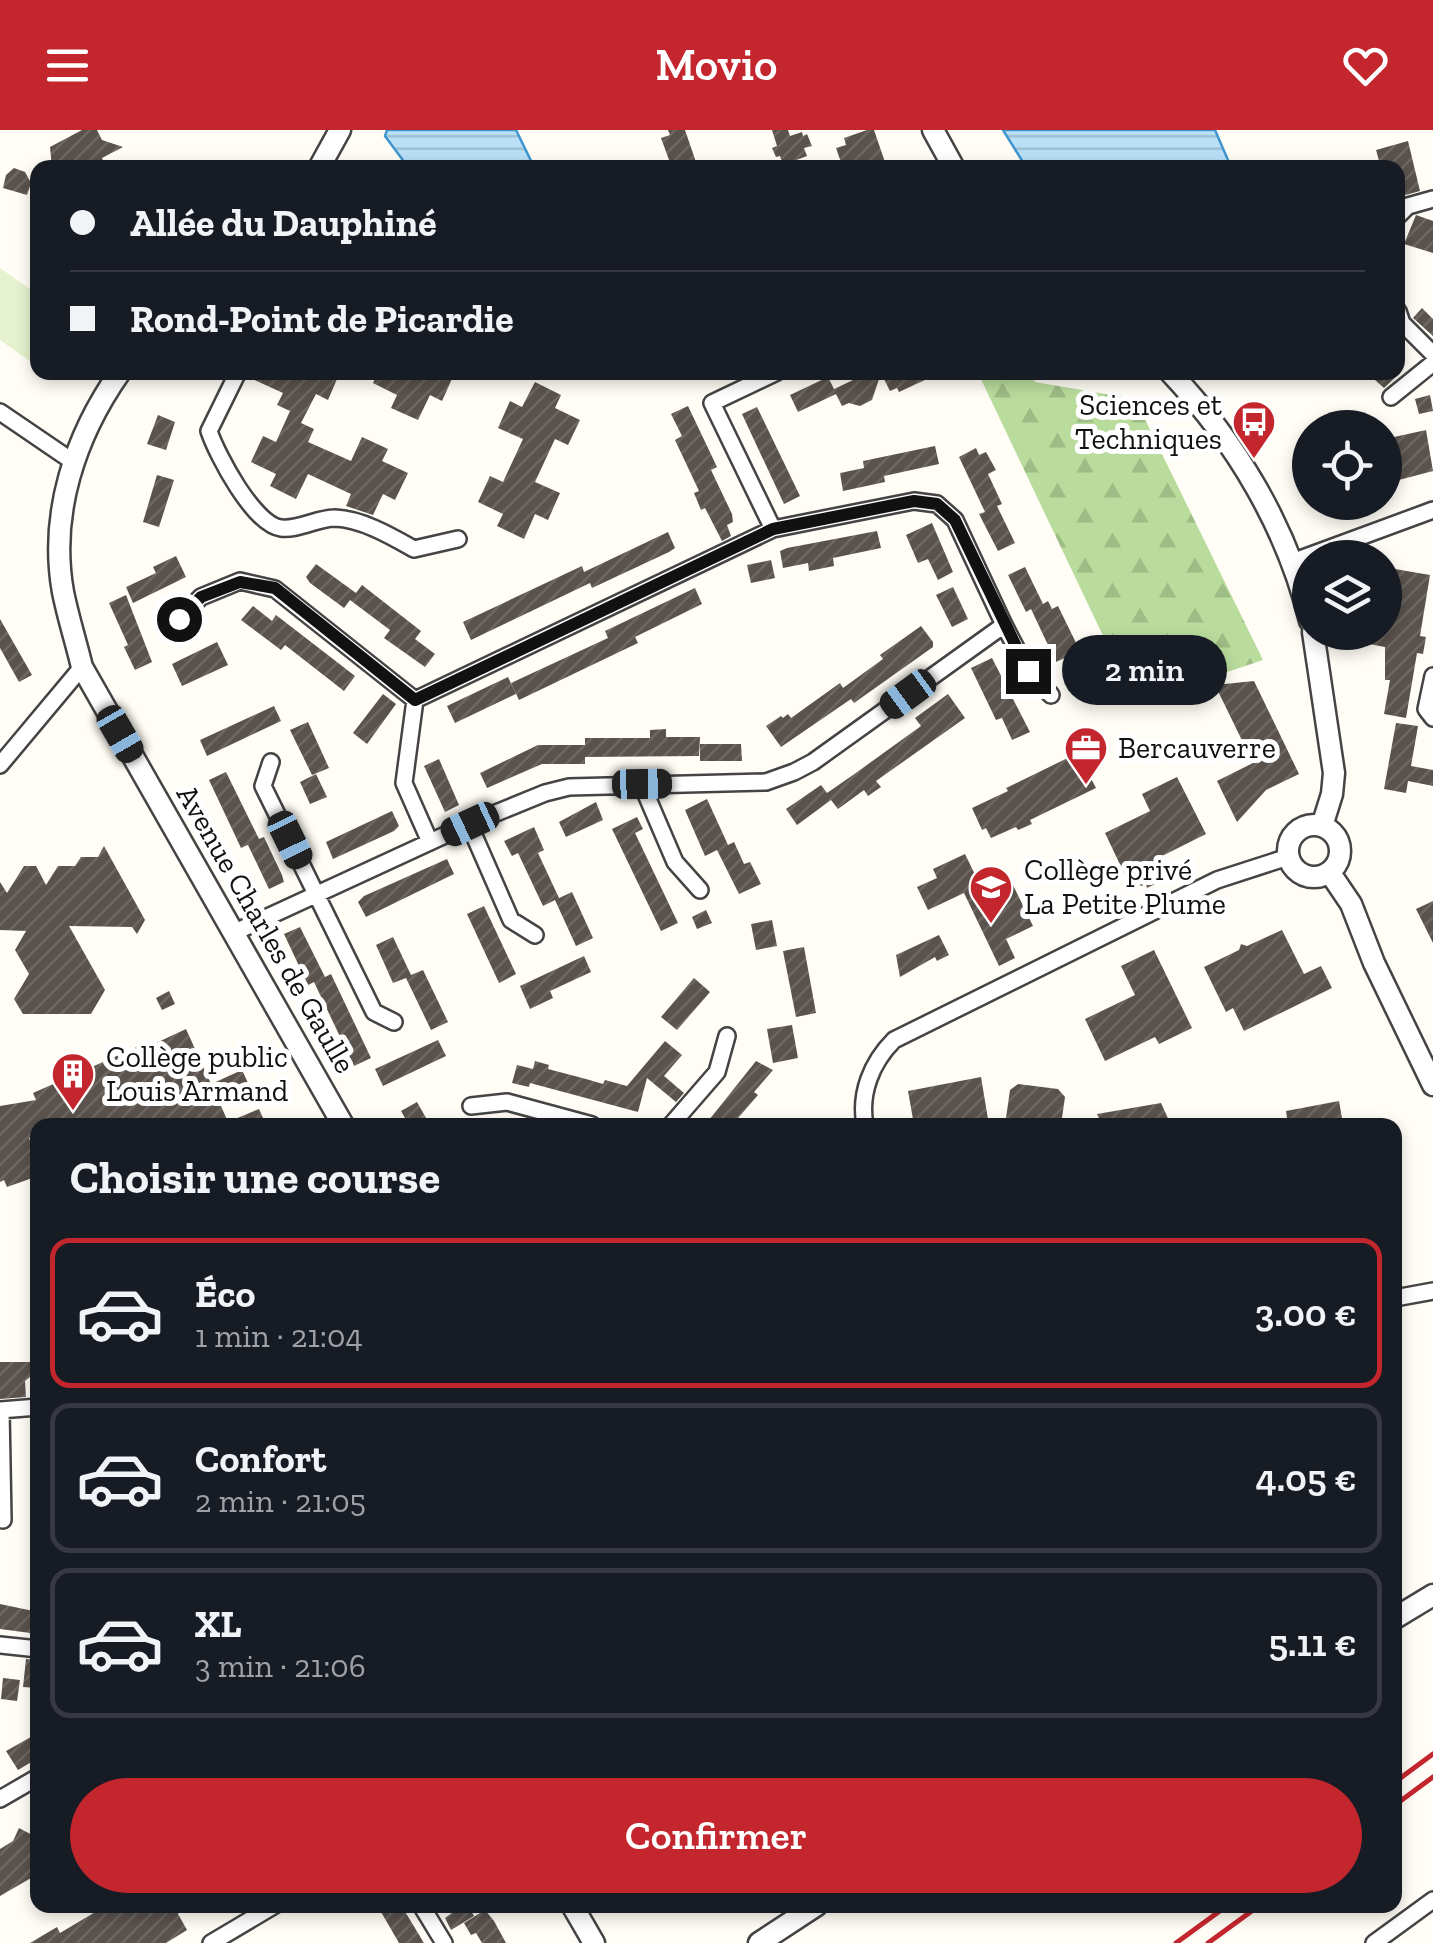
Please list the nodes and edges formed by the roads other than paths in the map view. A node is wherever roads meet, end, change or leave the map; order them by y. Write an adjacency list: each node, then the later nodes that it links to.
1 (340, 130): 3 (street)
2 (933, 130): 4 (street)
3 (323, 160)
4 (950, 160)
5 (1433, 199): 6 (street)
6 (1405, 209)
7 (1405, 326): 8 (street)
8 (1433, 354)
9 (1433, 363): 14 (street)
10 (114, 380): 16 (street, Avenue Charles de Gaulle)
11 (234, 380): 19 (street)
12 (761, 380): 18 (street)
13 (1177, 380): 21 (street)
14 (1391, 397)
15 (0, 412): 16 (street)
16 (72, 461): 25 (street, Avenue Charles de Gaulle)
17 (1432, 513): 20 (street)
18 (773, 529): 23 (street); 28 (street)
19 (458, 539)
20 (1355, 540)
21 (1292, 562)
22 (179, 619): 28 (street)
23 (1004, 625): 27 (street); 32 (street)
24 (1316, 650): 34 (street)
25 (82, 667): 31 (street); 40 (street, Avenue Charles de Gaulle)
26 (1433, 676): 29 (street)
27 (1051, 695)
28 (415, 700): 35 (street)
29 (1433, 718)
30 (271, 762): 39 (street)
31 (0, 766)
32 (642, 784): 33 (street); 38 (street)
33 (470, 824): 35 (street); 41 (street)
34 (1322, 826): 36 (street); 37 (street)
35 (430, 842): 39 (street)
36 (1288, 857): 37 (street); 49 (street)
37 (1330, 873): 44 (street)
38 (700, 890)
39 (317, 894): 40 (street); 42 (street)
40 (233, 933): 46 (street, Avenue Charles de Gaulle)
41 (535, 935)
42 (394, 1022)
43 (727, 1036): 48 (street)
44 (1433, 1085)
45 (471, 1106): 47 (street)
46 (338, 1118)
47 (566, 1118)
48 (677, 1118)
49 (864, 1118)
50 (1433, 1291): 51 (street)
51 (1402, 1297)
52 (30, 1408): 53 (street)
53 (0, 1410): 54 (street)
54 (3, 1520)
55 (1433, 1596): 56 (street)
56 (1402, 1614)
57 (0, 1645): 58 (street)
58 (30, 1648)
59 (30, 1781): 60 (street)
60 (0, 1799)
61 (1433, 1900): 70 (street)
62 (262, 1913): 66 (street)
63 (426, 1913): 67 (street)
64 (577, 1913): 68 (street)
65 (805, 1913): 69 (street)
66 (212, 1943)
67 (444, 1943)
68 (594, 1943)
69 (760, 1943)
70 (1374, 1943)

